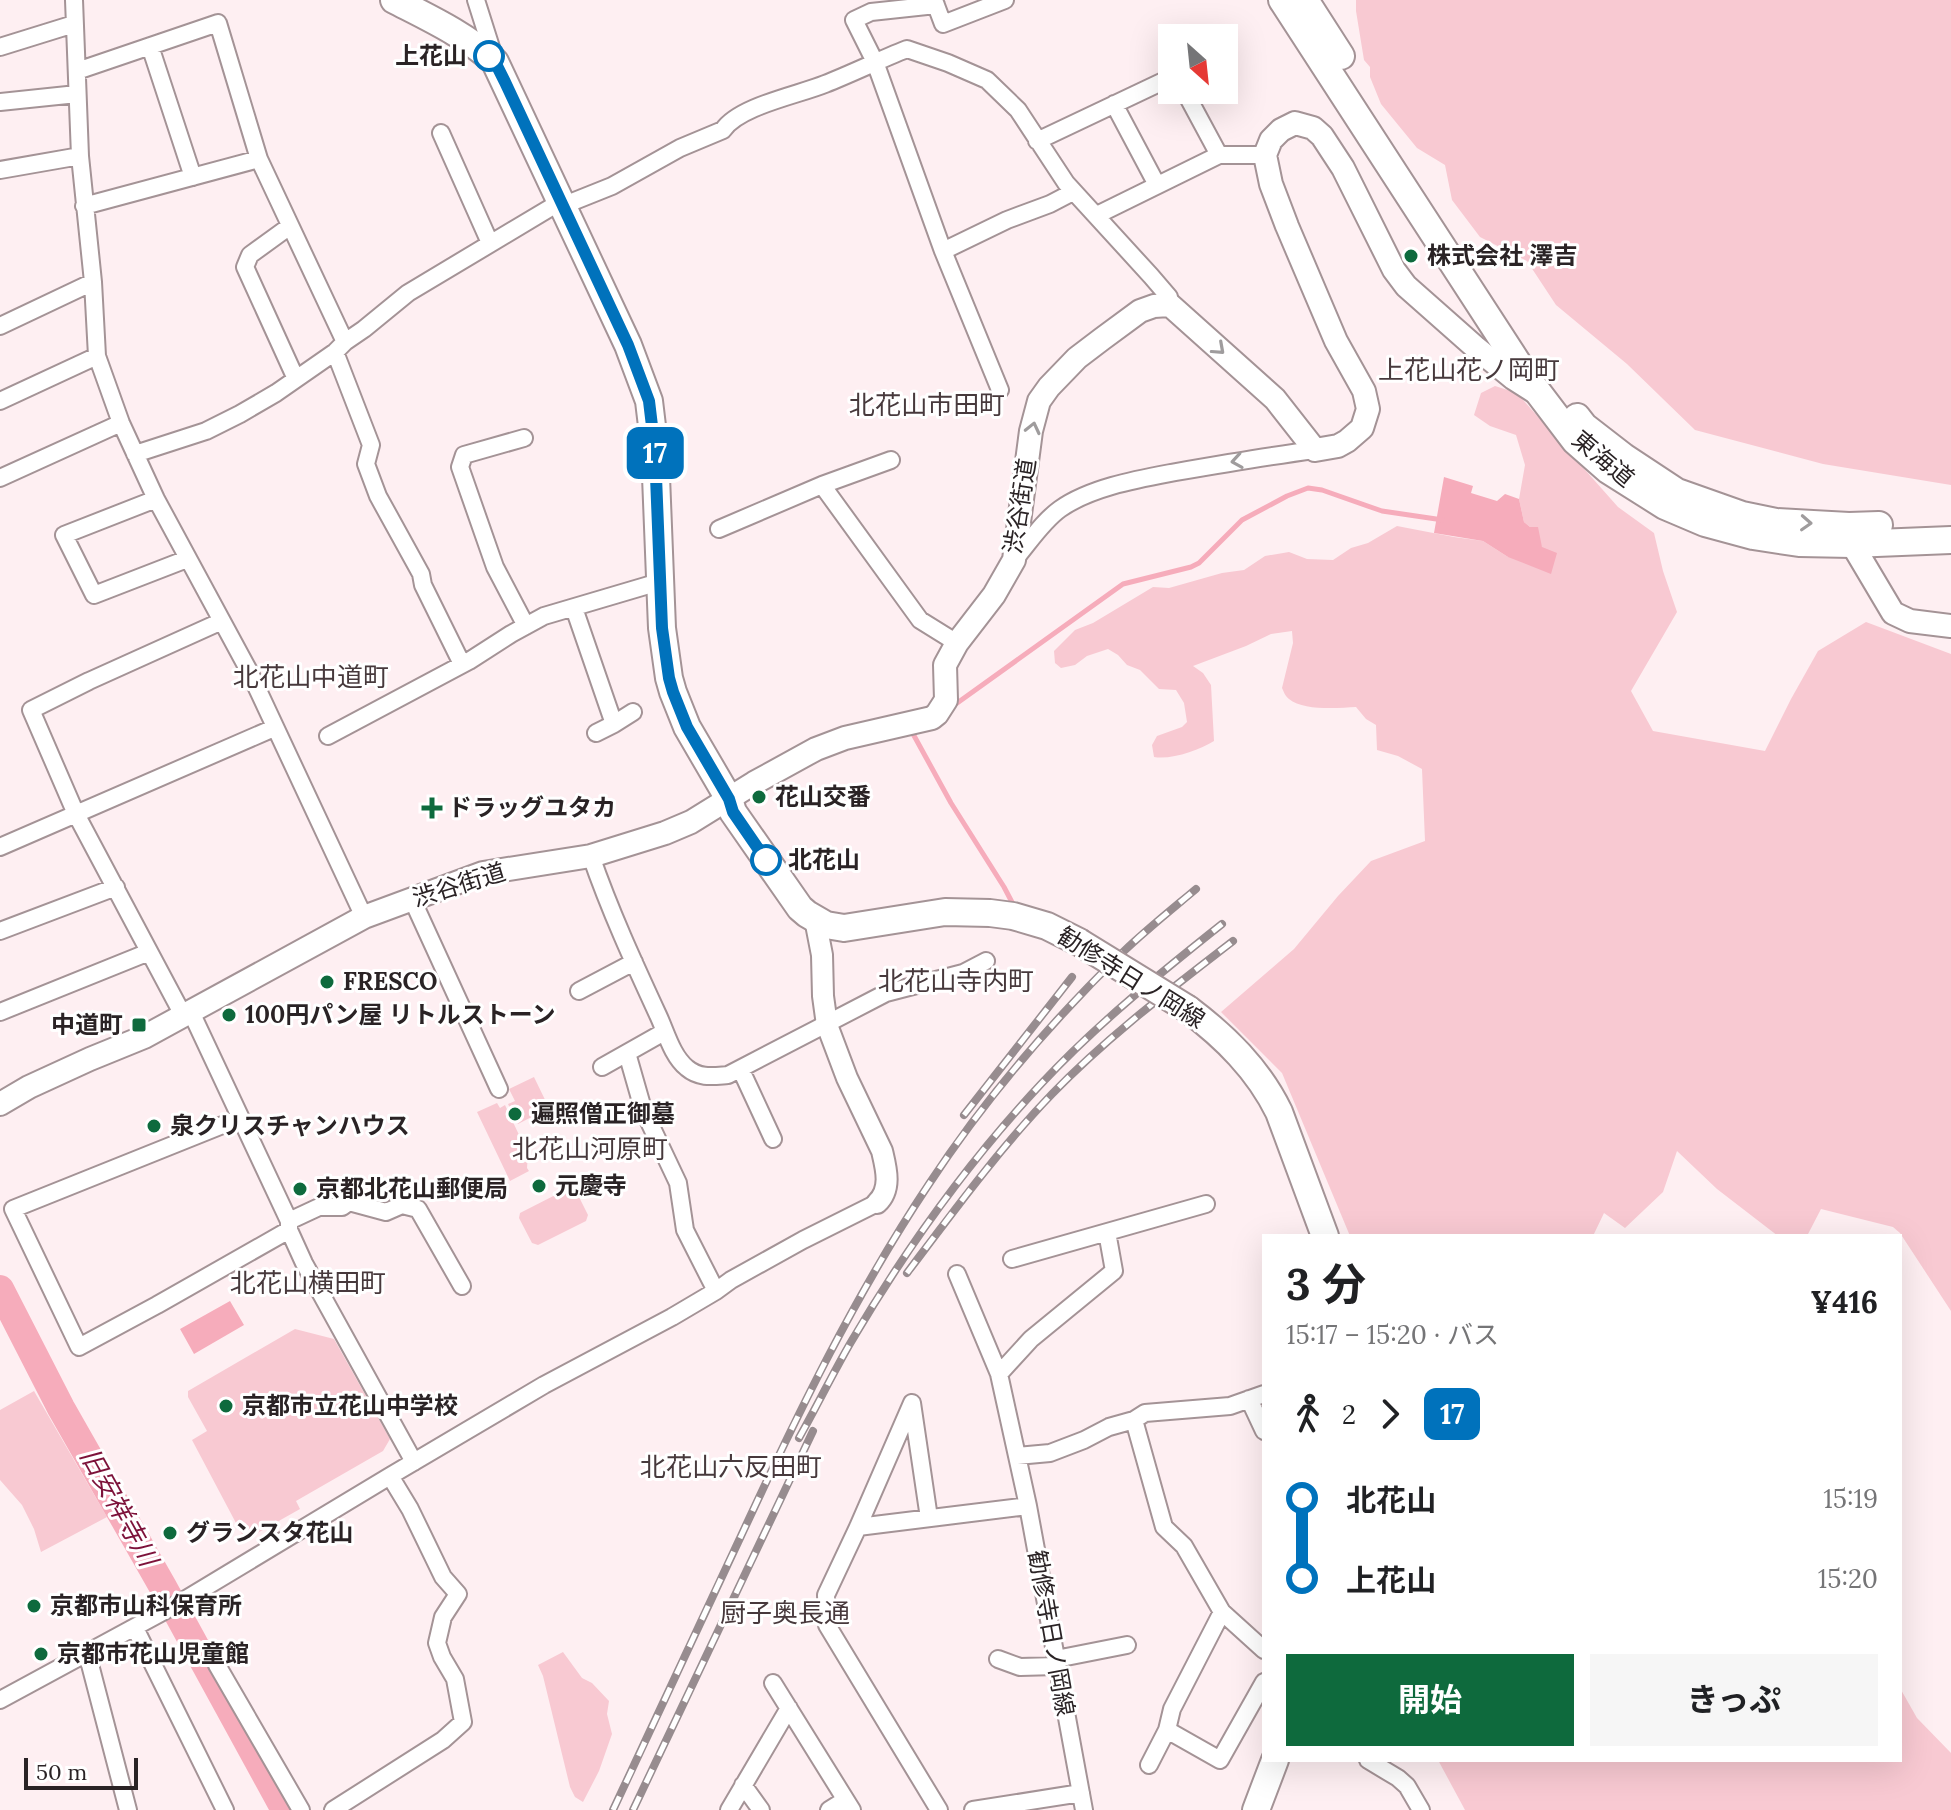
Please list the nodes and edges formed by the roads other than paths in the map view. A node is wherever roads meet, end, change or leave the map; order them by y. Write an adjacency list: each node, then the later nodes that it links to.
1 (74, 0): 8 (street)
2 (394, 0): 11 (main road)
3 (476, 0): 11 (street)
4 (1005, 0): 7 (street)
5 (1282, 0): 37 (main road, 東海道)
6 (1305, 0): 54 (main road, 東海道, one-way to 54)
7 (935, 2): 12 (street)
8 (74, 24): 10 (street); 13 (street)
9 (150, 46): 13 (street); 24 (street); 26 (street)
10 (0, 47)
11 (495, 62): 29 (main road)
12 (875, 62): 20 (street); 29 (street); 34 (street)
13 (77, 71): 15 (street)
14 (1158, 84): 17 (street)
15 (77, 94): 16 (street); 23 (street)
16 (0, 102)
17 (1114, 104): 20 (street); 27 (street)
18 (1192, 104): 21 (street)
19 (441, 133): 33 (street)
20 (1037, 141): 28 (street)
21 (1219, 155): 22 (street); 27 (street)
22 (1265, 155): 39 (main road); 48 (main road)
23 (80, 156): 25 (street); 30 (street)
24 (259, 159): 26 (street); 32 (street)
25 (0, 170)
26 (193, 177): 30 (street)
27 (1157, 185): 31 (street)
28 (1073, 192): 31 (street); 34 (street)
29 (561, 204): 33 (street); 60 (main road)
30 (84, 206): 35 (street)
31 (1097, 215): 36 (street)
32 (290, 226): 40 (street); 42 (street)
33 (490, 243): 40 (street)
34 (943, 251): 43 (street)
35 (93, 282): 38 (street); 41 (street)
36 (1170, 305): 48 (main road, one-way to 48); 59 (main road, 渋谷街道, one-way to 36)
37 (1491, 321): 39 (main road); 44 (main road, 東海道)
38 (0, 326)
39 (1467, 339): 44 (main road)
40 (340, 347): 42 (street); 66 (street)
41 (97, 356): 45 (street); 46 (street)
42 (296, 379): 49 (street)
43 (1000, 390)
44 (1543, 398): 57 (main road, 東海道)
45 (0, 401)
46 (121, 423): 49 (street); 51 (street)
47 (524, 438): 63 (street)
48 (1315, 450): 59 (street, one-way to 59)
49 (135, 454): 53 (street)
50 (891, 460): 52 (street)
51 (0, 478)
52 (822, 485): 55 (street); 65 (street)
53 (156, 499): 58 (street); 58 (street)
54 (1951, 524)
55 (719, 529)
56 (1951, 540): 57 (main road, 東海道)
57 (1852, 544): 64 (main road)
58 (187, 559): 62 (street)
59 (1014, 560): 65 (main road, 渋谷街道)
60 (659, 582): 61 (street); 72 (main road)
61 (574, 608): 63 (street); 68 (street)
62 (222, 621): 69 (street); 73 (street)
63 (526, 626): 66 (street)
64 (1951, 626)
65 (957, 643): 72 (main road, 渋谷街道)
66 (462, 664): 71 (street)
67 (633, 712): 68 (street)
68 (614, 724): 70 (street)
69 (274, 728): 73 (street); 78 (street)
70 (596, 733)
71 (328, 736)
72 (729, 799): 75 (main road, 渋谷街道); 79 (main road)
73 (76, 814): 74 (street); 76 (street)
74 (0, 847)
75 (591, 856): 77 (main road, 渋谷街道); 83 (street)
76 (116, 887): 80 (street); 81 (street)
77 (412, 899): 78 (main road, 渋谷街道); 92 (street)
78 (364, 917): 86 (main road, 渋谷街道)
79 (815, 919): 87 (street); 100 (main road, 勧修寺日ノ岡線, bridge)
80 (0, 931)
81 (149, 952): 85 (street); 86 (street)
82 (986, 961): 87 (street)
83 (634, 962): 84 (street); 88 (street)
84 (579, 991)
85 (0, 1012)
86 (188, 1014): 93 (main road, 渋谷街道); 94 (street)
87 (827, 1025): 91 (street); 96 (street)
88 (664, 1032): 89 (street); 91 (street)
89 (627, 1053): 90 (street); 104 (street)
90 (602, 1067)
91 (741, 1070): 95 (street)
92 (499, 1089)
93 (0, 1104)
94 (240, 1118): 98 (street); 98 (street)
95 (773, 1139)
96 (877, 1203): 104 (street)
97 (1206, 1204): 99 (street)
98 (289, 1226): 103 (street); 110 (street)
99 (1107, 1232): 101 (street); 105 (street)
100 (1324, 1234)
101 (1012, 1259)
102 (957, 1274): 105 (street, 勧修寺日ノ岡線)
103 (462, 1286)
104 (716, 1291): 110 (street)
105 (999, 1374): 109 (street, 勧修寺日ノ岡線)
106 (1256, 1397): 107 (street); 108 (street)
107 (1134, 1420): 109 (street); 115 (street)
108 (1262, 1422)
109 (1017, 1456): 112 (street, 勧修寺日ノ岡線)
110 (414, 1462): 111 (street)
111 (390, 1476): 116 (street); 137 (street)
112 (1028, 1506): 113 (street); 121 (street, 勧修寺日ノ岡線)
113 (929, 1518): 114 (street); 114 (street)
114 (858, 1527): 141 (street)
115 (1222, 1612): 118 (street); 127 (street)
116 (135, 1628): 119 (street); 135 (street)
117 (1127, 1645): 121 (street)
118 (1262, 1648)
119 (87, 1653): 125 (street); 134 (street)
120 (998, 1659): 121 (street)
121 (1056, 1662): 132 (street, 勧修寺日ノ岡線)
122 (217, 1665): 136 (street)
123 (773, 1683): 126 (street)
124 (1262, 1686): 127 (street)
125 (0, 1700)
126 (789, 1708): 131 (street); 133 (street)
127 (1167, 1730): 130 (street)
128 (1274, 1762): 143 (main road)
129 (1371, 1762): 144 (street)
130 (1149, 1765)
131 (743, 1785): 138 (street); 139 (street)
132 (1082, 1802): 142 (street)
133 (848, 1805): 140 (street)
134 (128, 1810)
135 (225, 1810)
136 (301, 1810)
137 (333, 1810)
138 (729, 1810)
139 (761, 1810)
140 (829, 1810)
141 (939, 1810)
142 (973, 1810)
143 (1256, 1810)
144 (1421, 1810)

